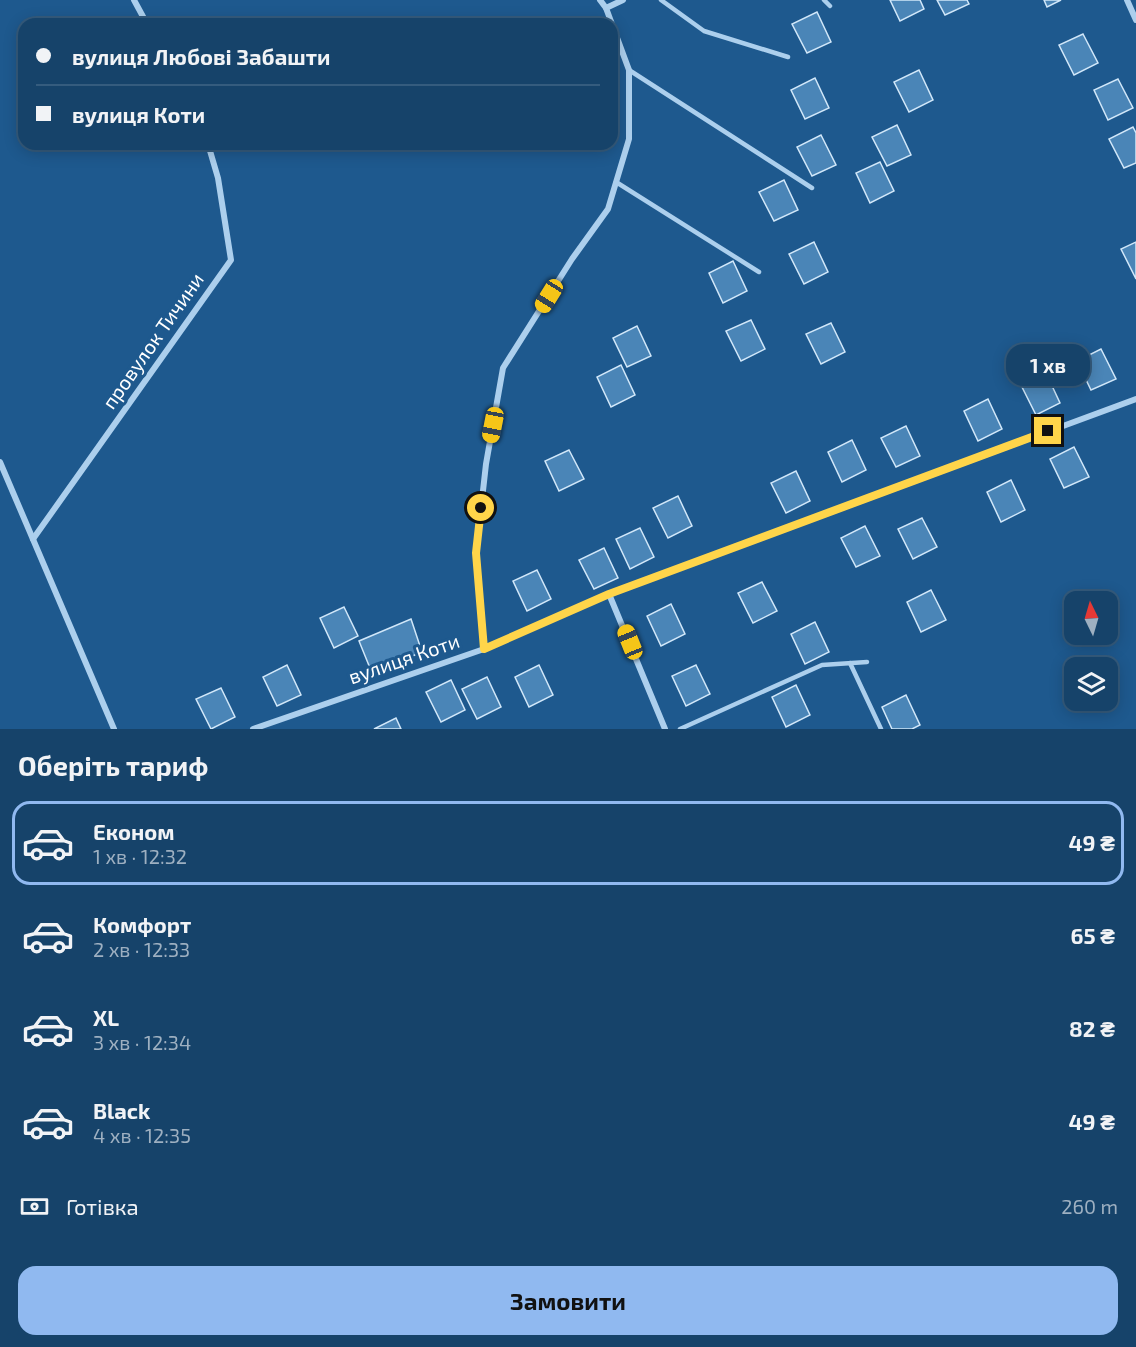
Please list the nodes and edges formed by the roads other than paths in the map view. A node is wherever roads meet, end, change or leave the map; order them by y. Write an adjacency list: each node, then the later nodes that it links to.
1 (134, 0): 9 (street)
2 (600, 0): 8 (street)
3 (622, 0): 8 (street)
4 (661, 0): 13 (lane)
5 (824, 0): 7 (lane)
6 (1127, 0): 11 (street)
7 (830, 6)
8 (606, 8): 10 (street)
9 (144, 18)
10 (610, 18)
11 (1136, 20)
12 (618, 40): 14 (street)
13 (788, 57)
14 (629, 70): 16 (street); 17 (lane)
15 (210, 150): 21 (street, провулок Тичини)
16 (616, 182): 18 (lane); 23 (street)
17 (812, 188)
18 (759, 272)
19 (1136, 399): 22 (street, вулиця Коти)
20 (0, 462): 21 (street)
21 (33, 538): 26 (street)
22 (609, 594): 23 (street, вулиця Коти); 28 (street)
23 (484, 649): 27 (street, вулиця Коти)
24 (867, 662): 25 (lane)
25 (850, 663): 29 (lane); 30 (lane)
26 (114, 729)
27 (254, 729)
28 (665, 729)
29 (680, 729)
30 (881, 729)

